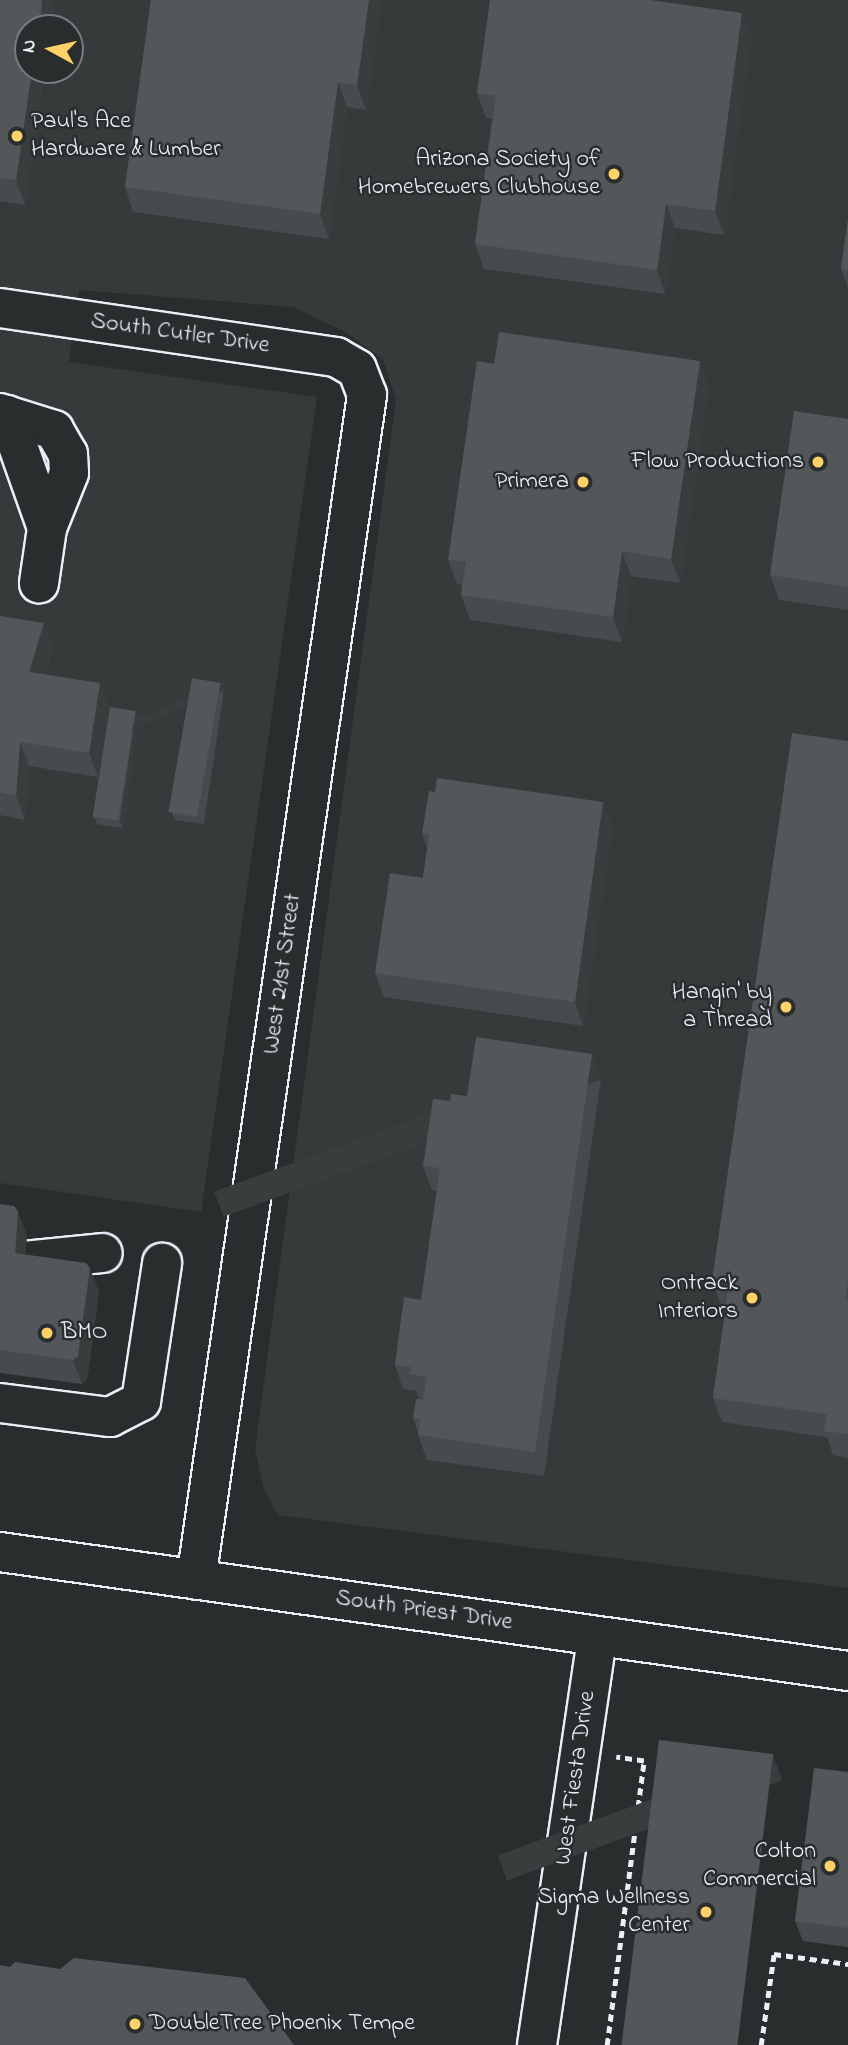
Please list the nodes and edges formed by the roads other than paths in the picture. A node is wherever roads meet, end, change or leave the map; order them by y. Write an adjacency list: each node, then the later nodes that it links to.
1 (0, 307): 2 (street, South Cutler Drive)
2 (357, 369): 10 (street, West 21st Street)
3 (3, 414): 4 (street)
4 (40, 583)
5 (103, 1253): 6 (street)
6 (23, 1261)
7 (162, 1263): 8 (street)
8 (0, 1403)
9 (0, 1552): 10 (street, South Priest Drive)
10 (195, 1580): 11 (street, South Priest Drive)
11 (597, 1637): 12 (street, South Priest Drive); 13 (street, West Fiesta Drive)
12 (848, 1671)
13 (537, 2045)

